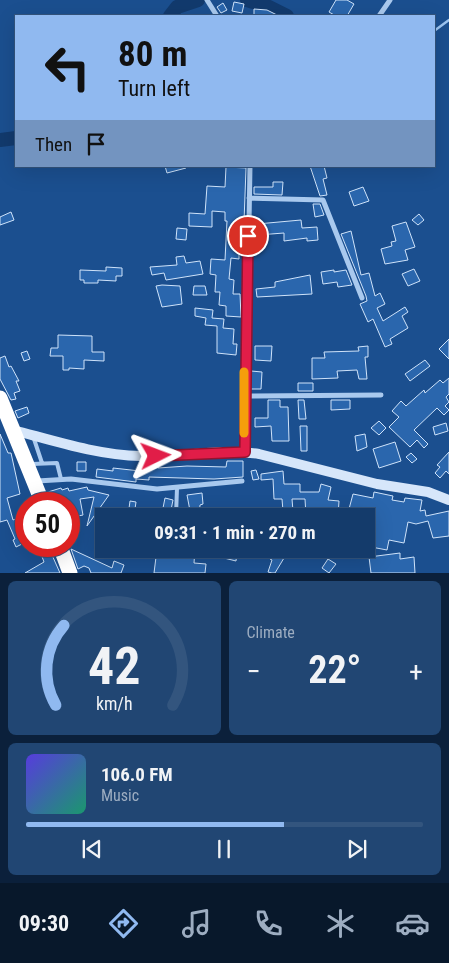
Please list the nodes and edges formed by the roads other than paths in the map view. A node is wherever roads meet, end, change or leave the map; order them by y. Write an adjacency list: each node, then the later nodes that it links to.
1 (206, 0): 3 (street)
2 (390, 0): 4 (street)
3 (217, 15)
4 (380, 15)
5 (250, 167): 6 (street)
6 (249, 198): 7 (street); 9 (street)
7 (362, 298)
8 (381, 395): 9 (street)
9 (244, 396): 13 (street)
10 (0, 398): 11 (highway)
11 (13, 430): 12 (main road); 14 (highway)
12 (33, 435): 13 (main road); 14 (lane)
13 (245, 452): 20 (main road)
14 (34, 464): 15 (lane); 16 (highway)
15 (61, 479): 16 (street); 18 (street)
16 (34, 481): 19 (highway)
17 (242, 481): 18 (street)
18 (177, 488): 21 (lane)
19 (38, 492)
20 (448, 498)
21 (176, 508)
22 (64, 557): 23 (highway)
23 (70, 573)

